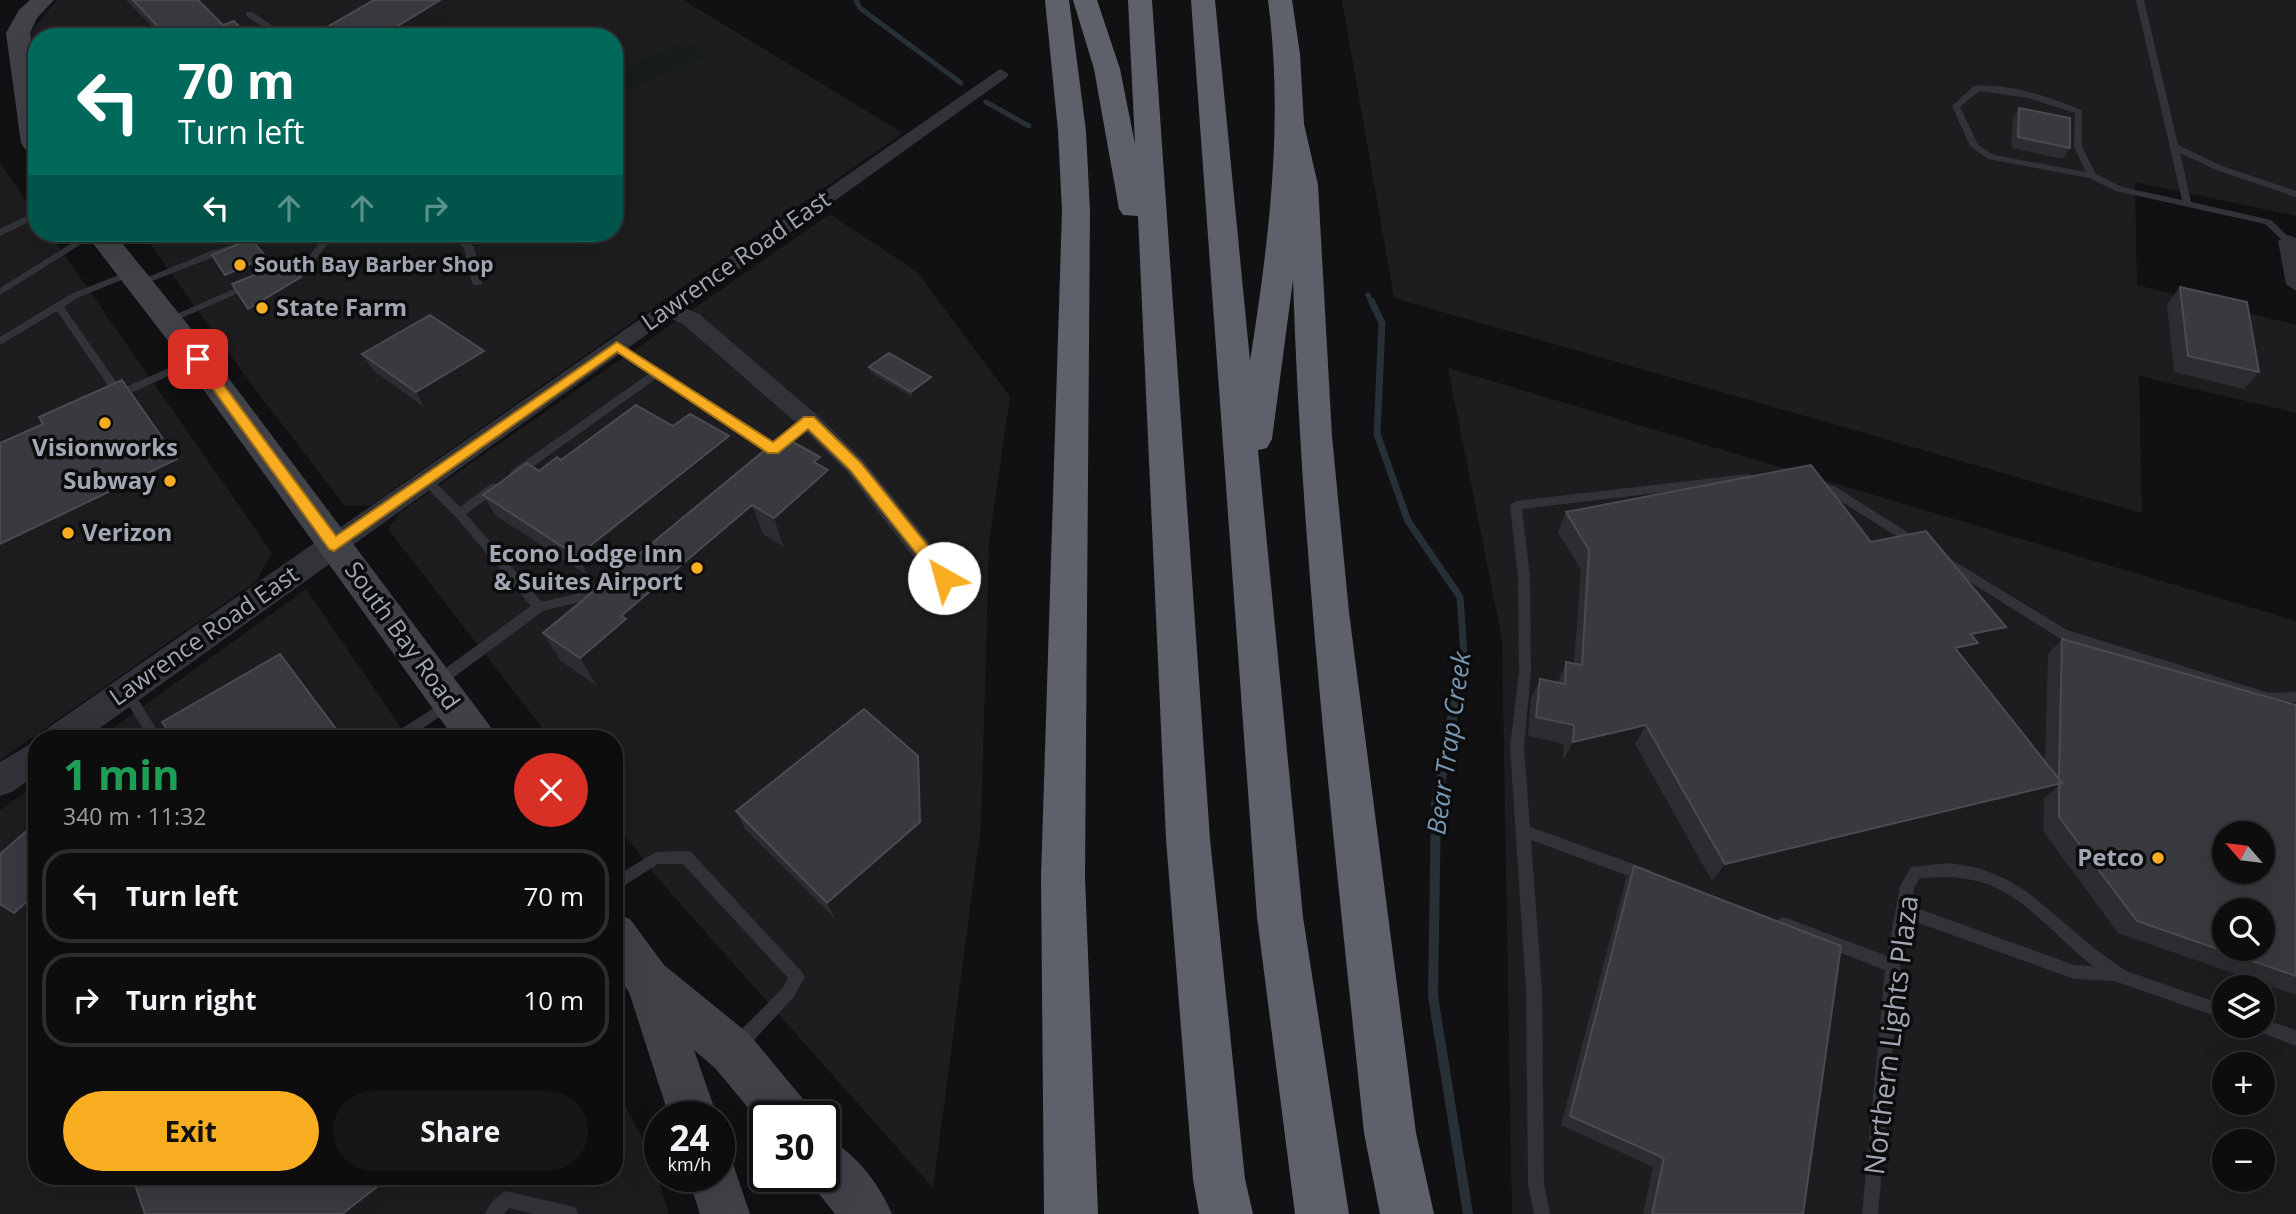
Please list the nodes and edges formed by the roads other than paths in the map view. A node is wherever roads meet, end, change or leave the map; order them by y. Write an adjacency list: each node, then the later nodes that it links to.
1 (43, 0): 12 (main road)
2 (1057, 0): 82 (highway)
3 (1085, 0): 36 (highway)
4 (1140, 0): 36 (highway)
5 (1203, 0): 48 (highway)
6 (1280, 0): 13 (highway)
7 (2140, 0): 15 (lane)
8 (249, 14): 9 (lane)
9 (271, 28)
10 (1000, 74): 32 (street, Lawrence Road East)
11 (0, 93): 14 (main road)
12 (28, 99)
13 (1292, 127): 48 (highway); 85 (highway)
14 (28, 135)
15 (2173, 146): 17 (lane); 18 (lane)
16 (2092, 176): 16 (lane); 18 (lane)
17 (2296, 194)
18 (2187, 203): 21 (lane)
19 (28, 219): 20 (lane)
20 (0, 233)
21 (2288, 241): 29 (street)
22 (80, 242): 30 (lane)
23 (106, 242): 27 (main road, South Bay Road)
24 (250, 242): 27 (lane)
25 (324, 242): 33 (lane)
26 (463, 242): 28 (lane)
27 (135, 278): 31 (lane); 33 (main road, South Bay Road)
28 (477, 283)
29 (2296, 284)
30 (0, 292)
31 (58, 306): 34 (lane); 39 (lane)
32 (670, 309): 35 (street, Lawrence Road East); 41 (street)
33 (168, 320): 37 (main road, South Bay Road)
34 (0, 342)
35 (617, 346): 38 (lane); 46 (street, Lawrence Road East)
36 (1161, 353): 83 (highway)
37 (198, 359): 39 (lane); 49 (main road, South Bay Road)
38 (657, 373): 42 (lane); 47 (lane)
39 (119, 394): 40 (lane)
40 (107, 399)
41 (809, 421): 42 (lane); 51 (street)
42 (773, 449): 43 (lane)
43 (762, 458)
44 (1770, 475): 61 (lane)
45 (1795, 478): 54 (lane)
46 (427, 481): 47 (lane); 49 (street, Lawrence Road East)
47 (460, 513): 52 (lane)
48 (1245, 518): 84 (highway)
49 (334, 545): 53 (street, Lawrence Road East); 55 (main road, South Bay Road)
50 (620, 570): 52 (lane)
51 (944, 578)
52 (539, 607): 55 (lane)
53 (125, 692): 56 (street, Lawrence Road East); 57 (lane)
54 (2296, 697)
55 (457, 718): 58 (lane)
56 (71, 730)
57 (151, 730)
58 (422, 730)
59 (28, 761): 60 (street)
60 (0, 781)
61 (1523, 831): 63 (lane); 86 (lane)
62 (623, 879): 73 (lane)
63 (1662, 881)
64 (1902, 910): 67 (lane, Northern Lights Plaza); 68 (lane); 68 (lane, Northern Lights Plaza)
65 (1764, 917): 67 (lane)
66 (623, 946): 69 (main road)
67 (1894, 966): 87 (lane, Northern Lights Plaza)
68 (2115, 974): 70 (lane, Northern Lights Plaza)
69 (648, 981): 73 (main road); 74 (main road)
70 (2212, 1008)
71 (2275, 1031): 72 (lane)
72 (2296, 1038)
73 (732, 1051): 75 (main road)
74 (688, 1101)
75 (774, 1101)
76 (840, 1181): 81 (main road)
77 (718, 1192): 80 (main road)
78 (493, 1214): 79 (lane)
79 (570, 1214)
80 (725, 1214)
81 (867, 1214)
82 (1071, 1214)
83 (1226, 1214)
84 (1322, 1214)
85 (1407, 1214)
86 (1542, 1214)
87 (1870, 1214)

